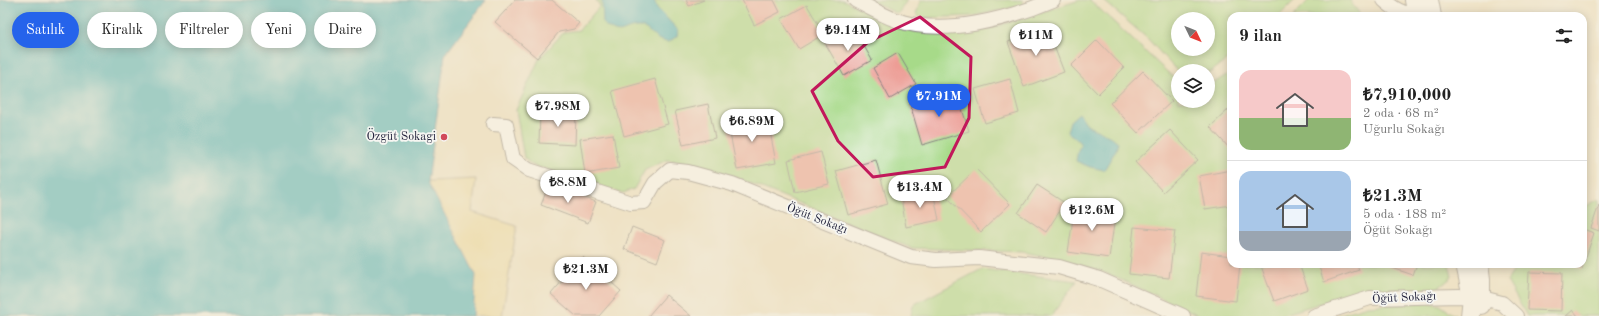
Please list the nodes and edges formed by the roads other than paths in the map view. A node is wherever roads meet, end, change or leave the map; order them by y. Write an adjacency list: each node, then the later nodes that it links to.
1 (855, 0): 2 (street)
2 (1053, 0)
3 (1384, 0): 5 (street)
4 (1414, 0): 6 (street)
5 (1401, 12)
6 (1425, 12)
7 (493, 124): 11 (street, Öğüt Sokağı)
8 (1466, 268): 10 (street)
9 (1479, 268): 10 (street)
10 (1477, 297): 12 (street, Öğüt Sokağı); 13 (street); 14 (street); 15 (street, Öğüt Sokağı)
11 (1183, 316)
12 (1314, 316)
13 (1470, 316)
14 (1480, 316)
15 (1516, 316)

